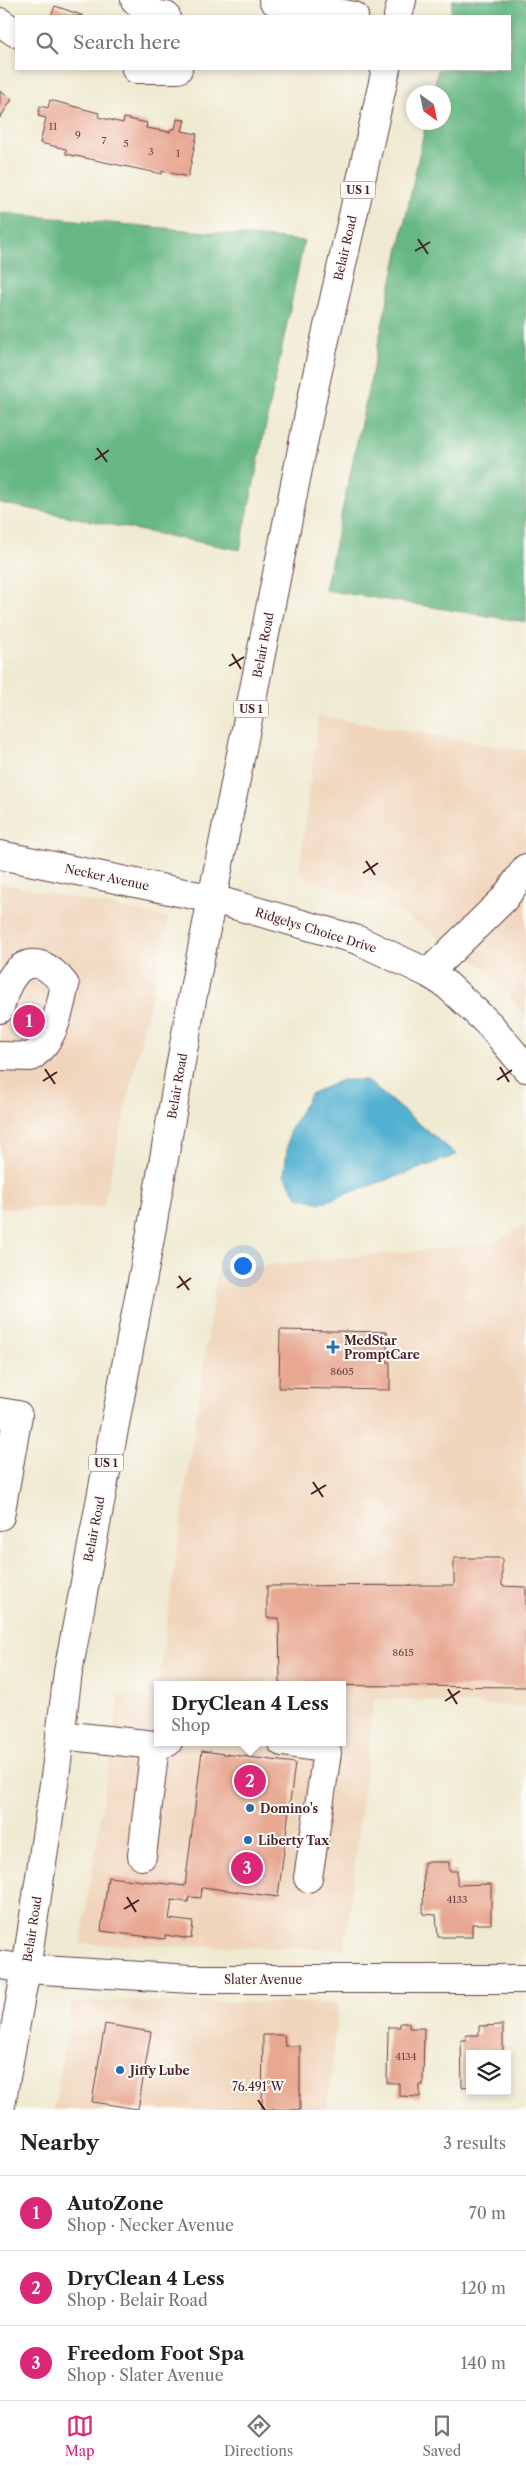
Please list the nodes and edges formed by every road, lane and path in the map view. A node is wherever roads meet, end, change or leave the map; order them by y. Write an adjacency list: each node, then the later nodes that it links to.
1 (135, 0): 4 (main road)
2 (272, 0): 5 (main road)
3 (402, 0): 6 (main road)
4 (160, 15)
5 (349, 15)
6 (398, 15)
7 (0, 22): 8 (main road)
8 (15, 32)
9 (386, 70): 12 (main road, Belair Road / US 1)
10 (0, 855): 12 (main road, Necker Avenue)
11 (526, 868): 13 (main road)
12 (213, 899): 13 (main road, Ridgelys Choice Drive); 19 (main road, Belair Road / US 1)
13 (428, 972): 16 (main road, Ridgelys Choice Drive)
14 (0, 1009): 15 (main road)
15 (0, 1056)
16 (526, 1068)
17 (0, 1412): 18 (main road)
18 (0, 1516)
19 (60, 1735): 20 (main road); 25 (main road, Belair Road / US 1)
20 (154, 1743)
21 (162, 1746): 23 (main road)
22 (309, 1746): 24 (main road)
23 (142, 1856)
24 (308, 1878)
25 (13, 1967): 26 (main road, Slater Avenue); 27 (main road, Belair Road / US 1)
26 (526, 1980)
27 (0, 2110)

